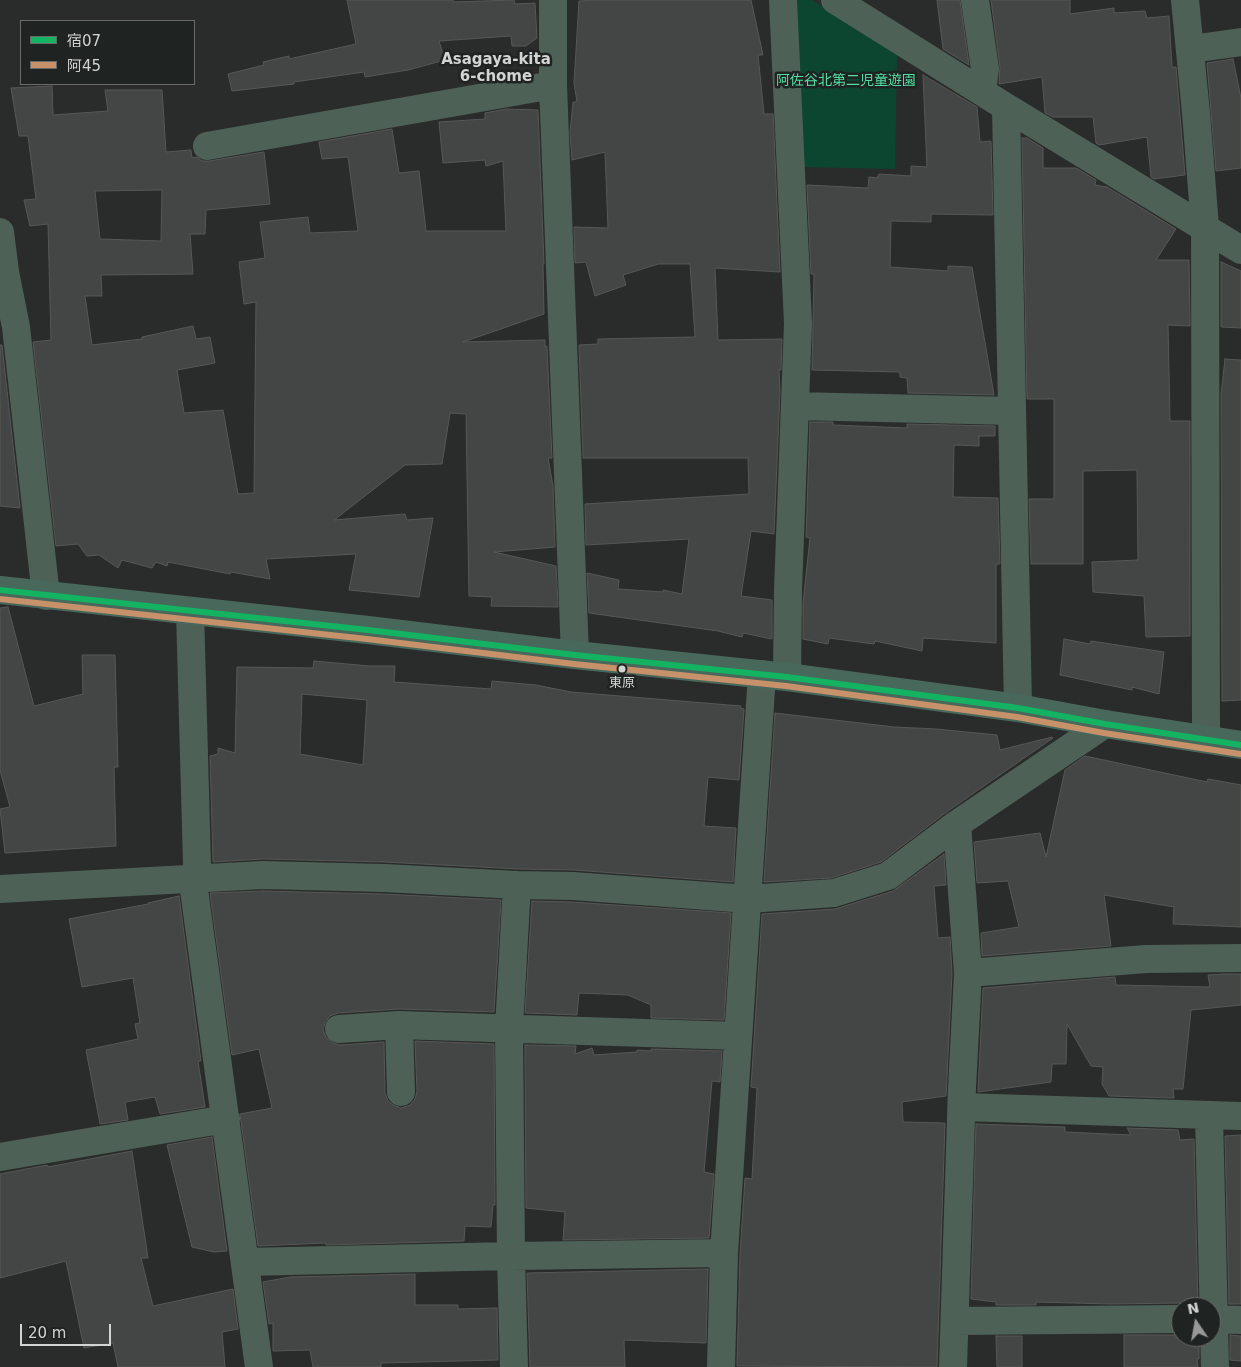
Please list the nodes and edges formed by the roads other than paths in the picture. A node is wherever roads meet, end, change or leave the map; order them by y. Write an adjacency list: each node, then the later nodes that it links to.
1 (553, 0): 8 (street)
2 (783, 0): 16 (street)
3 (835, 0): 9 (street)
4 (975, 0): 9 (street)
5 (1185, 0): 7 (street)
6 (1241, 42): 7 (street)
7 (1190, 49): 12 (street)
8 (553, 85): 11 (street); 21 (street)
9 (982, 91): 10 (street)
10 (1006, 107): 12 (street); 17 (street)
11 (207, 146)
12 (1205, 228): 14 (street); 25 (street)
13 (0, 232): 15 (street)
14 (1241, 250)
15 (3, 272): 19 (street)
16 (795, 406): 17 (street); 22 (street)
17 (1012, 411): 23 (street)
18 (0, 590): 19 (main road)
19 (46, 596): 20 (main road)
20 (190, 612): 21 (main road); 28 (street)
21 (574, 655): 22 (main road)
22 (775, 675): 23 (main road); 31 (street)
23 (1018, 708): 24 (main road)
24 (1105, 724): 25 (main road); 27 (street)
25 (1206, 739): 26 (main road)
26 (1241, 745)
27 (957, 824): 31 (street); 33 (street)
28 (195, 878): 29 (street); 30 (street); 42 (street)
29 (517, 885): 31 (street); 35 (street)
30 (0, 889)
31 (748, 899): 37 (street)
32 (1241, 958): 33 (street)
33 (968, 973): 39 (street)
34 (399, 1025): 35 (street); 36 (street); 38 (street)
35 (509, 1028): 37 (street); 45 (street)
36 (339, 1029)
37 (738, 1036): 44 (street)
38 (401, 1092)
39 (963, 1107): 40 (street); 51 (street)
40 (1209, 1116): 41 (street); 47 (street)
41 (1241, 1116)
42 (226, 1119): 43 (street); 46 (street)
43 (0, 1157)
44 (724, 1253): 45 (street); 55 (street)
45 (511, 1256): 46 (street); 54 (street)
46 (245, 1262): 53 (street)
47 (1212, 1297)
48 (1221, 1319): 50 (street)
49 (1171, 1320): 51 (street)
50 (1241, 1320)
51 (955, 1321): 56 (street)
52 (1214, 1347): 57 (street)
53 (259, 1367)
54 (514, 1367)
55 (721, 1367)
56 (953, 1367)
57 (1215, 1367)

